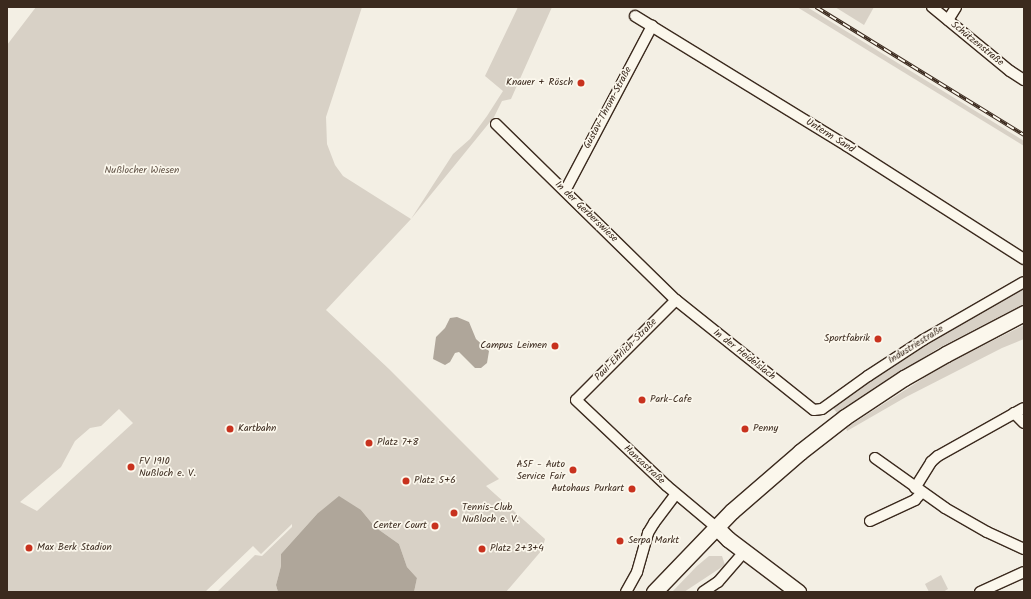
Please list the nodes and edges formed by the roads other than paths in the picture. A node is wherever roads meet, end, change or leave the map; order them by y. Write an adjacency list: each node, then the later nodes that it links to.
1 (932, 7): 4 (street, Schützenstraße)
2 (956, 7): 4 (street)
3 (635, 16): 5 (street, Unterm Sand)
4 (948, 20): 6 (street, Schützenstraße)
5 (652, 26): 8 (street, Gustav-Throm-Straße); 9 (street, Unterm Sand)
6 (1024, 80)
7 (496, 124): 8 (street, In der Gerberswiese)
8 (564, 191): 11 (street, In der Gerberswiese)
9 (1024, 259)
10 (1024, 282): 15 (street, Industriestraße)
11 (676, 300): 13 (street, Paul-Ehrlich-Straße); 15 (street, In der Heidelslach)
12 (1024, 314): 22 (main road)
13 (576, 400): 20 (street, Hansastraße)
14 (1024, 408): 16 (street)
15 (812, 409)
16 (1014, 413): 17 (street); 19 (street)
17 (1024, 423)
18 (875, 458): 19 (street)
19 (918, 491): 21 (street); 23 (street)
20 (676, 494): 22 (street, Hansastraße); 26 (street)
21 (870, 521)
22 (716, 527): 24 (main road); 27 (main road)
23 (1024, 549)
24 (744, 552): 28 (street); 29 (main road)
25 (1024, 572): 30 (street)
26 (627, 591)
27 (654, 592)
28 (703, 592)
29 (798, 592)
30 (980, 592)

